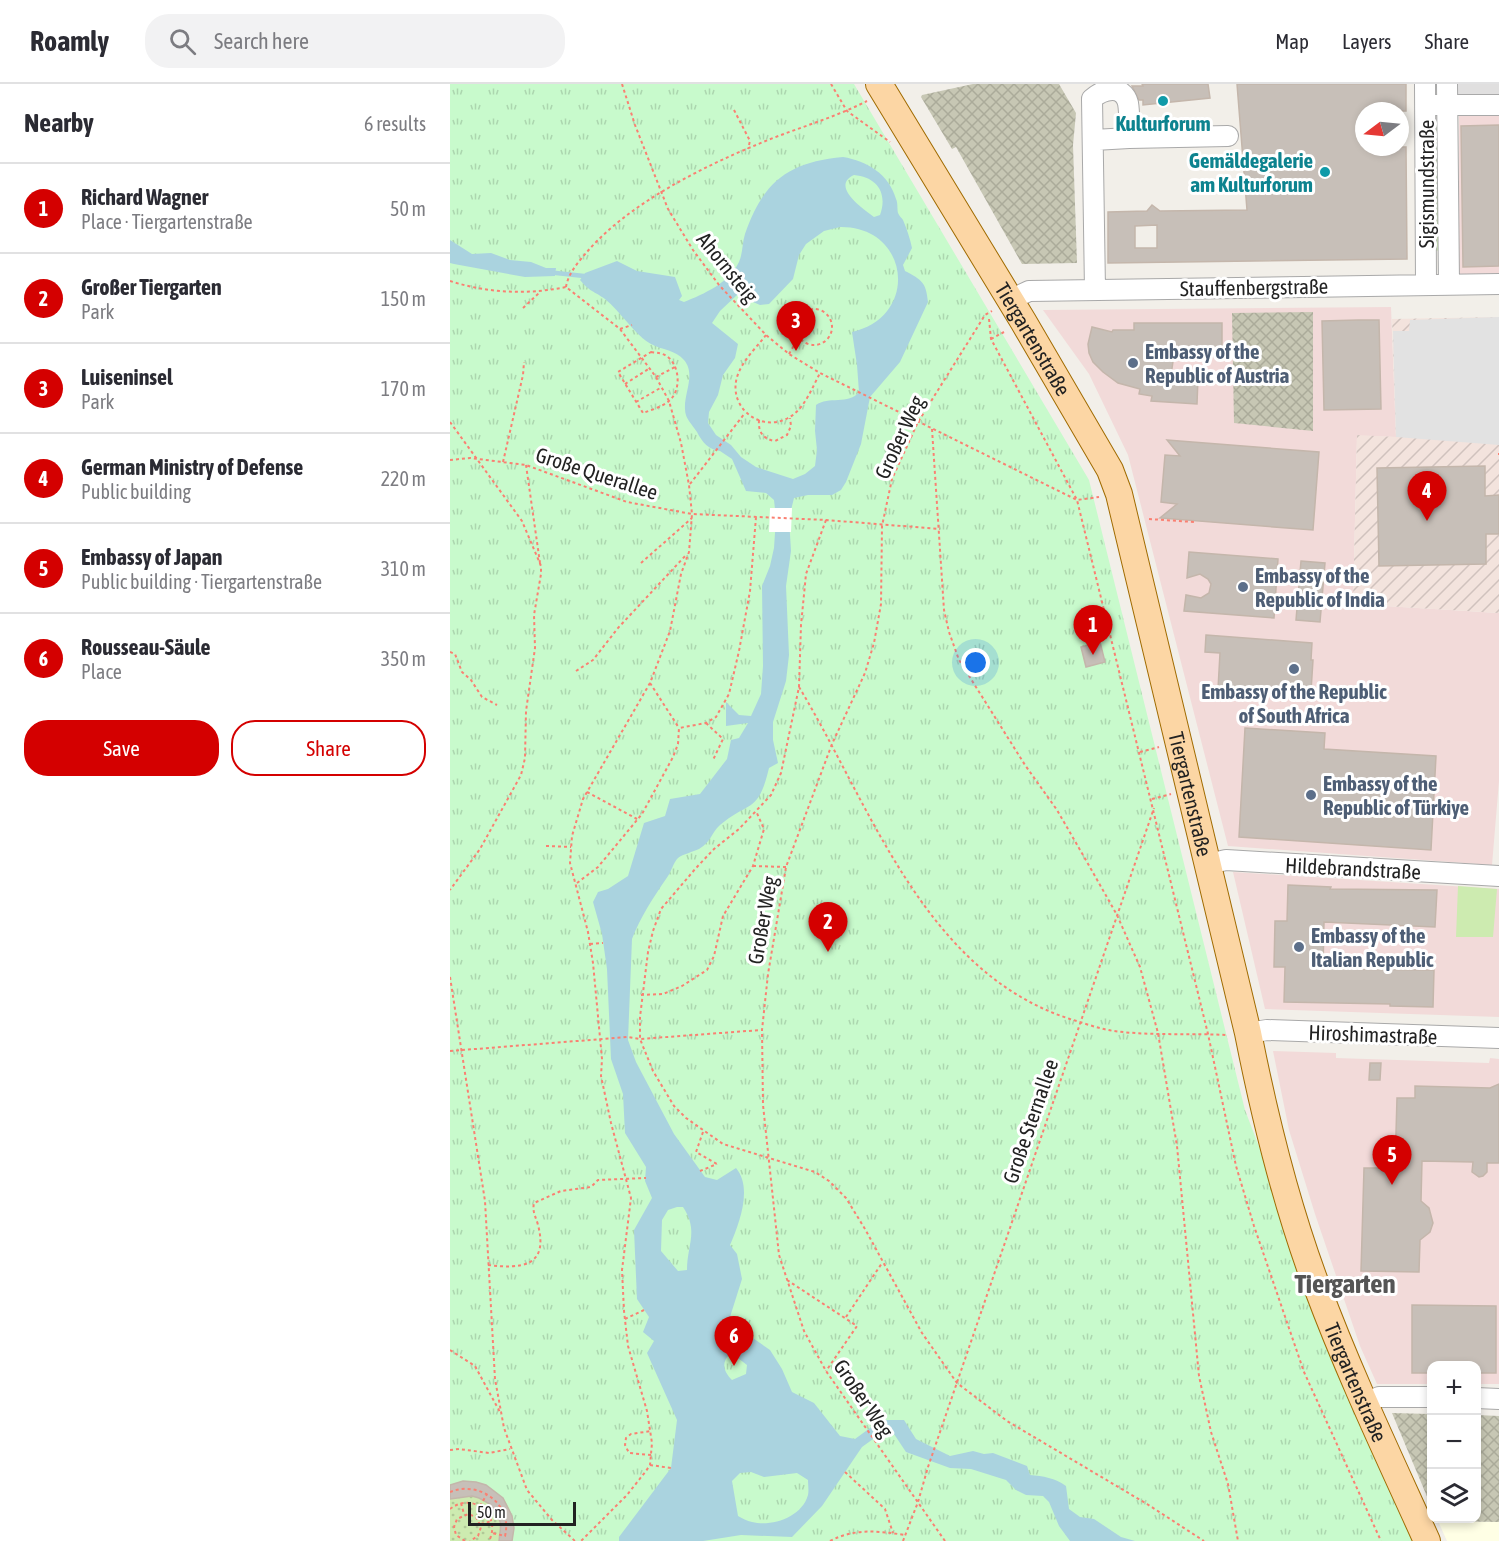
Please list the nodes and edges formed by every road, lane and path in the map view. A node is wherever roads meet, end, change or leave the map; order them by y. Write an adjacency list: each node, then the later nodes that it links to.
1 (622, 84): 18 (path, Ahornsteig)
2 (831, 84): 10 (path)
3 (1425, 84): 6 (street, Sigismundstraße)
4 (1447, 84): 7 (street, Sigismundstraße)
5 (875, 91): 10 (path); 26 (main road, Tiergartenstraße)
6 (1426, 105): 7 (street); 22 (street, Sigismundstraße)
7 (1448, 105): 8 (street); 20 (street, Sigismundstraße)
8 (1499, 105)
9 (734, 110): 15 (path)
10 (847, 111): 11 (path); 16 (path)
11 (863, 122)
12 (1228, 136): 13 (street)
13 (1129, 138): 14 (street); 14 (street)
14 (1094, 140): 24 (street)
15 (750, 141): 16 (path); 17 (path)
16 (755, 145): 17 (path)
17 (747, 149): 18 (path)
18 (662, 193): 23 (path); 32 (path, Ahornsteig)
19 (450, 280): 25 (path)
20 (1449, 284): 21 (street, Stauffenbergstraße); 22 (street, Stauffenbergstraße)
21 (1499, 284)
22 (1426, 285): 24 (street, Stauffenbergstraße)
23 (566, 287): 25 (path); 30 (path)
24 (1095, 290): 26 (street, Stauffenbergstraße)
25 (540, 292): 27 (path)
26 (1004, 304): 50 (path, Großer Weg); 88 (main road, Tiergartenstraße)
27 (523, 308)
28 (989, 319): 34 (path)
29 (632, 325): 30 (path)
30 (620, 329): 36 (path)
31 (1004, 332): 34 (path)
32 (766, 335): 35 (path, Ahornsteig); 46 (path)
33 (799, 337): 33 (path); 35 (path)
34 (991, 339): 58 (path)
35 (789, 354): 40 (path, Ahornsteig)
36 (642, 357): 38 (path); 39 (path); 42 (path)
37 (524, 362): 54 (path)
38 (675, 367): 41 (path); 44 (path)
39 (650, 368): 41 (path); 42 (path)
40 (820, 373): 47 (path); 50 (path, Ahornsteig)
41 (656, 377): 43 (path)
42 (625, 384): 45 (path)
43 (662, 387): 44 (path); 45 (path)
44 (669, 401): 45 (path); 56 (path)
45 (636, 402)
46 (745, 413): 48 (path); 56 (path)
47 (790, 418): 48 (path); 48 (path)
48 (759, 420)
49 (450, 422): 52 (path)
50 (918, 422): 51 (path, Ahornsteig); 64 (path, Großer Weg)
51 (932, 429): 58 (path, Ahornsteig); 65 (path)
52 (478, 459): 53 (path, Große Querallee); 54 (path, Große Querallee); 68 (path)
53 (450, 460)
54 (503, 462): 55 (path, Große Querallee)
55 (526, 465): 59 (path, Große Querallee); 68 (path)
56 (689, 485): 59 (path)
57 (1098, 497): 58 (path)
58 (1077, 500): 78 (path)
59 (692, 516): 60 (path, Große Querallee); 66 (path); 67 (path)
60 (756, 516): 62 (path, Große Querallee); 74 (path)
61 (1149, 519): 63 (path)
62 (826, 520): 64 (path, Große Querallee); 72 (path)
63 (1194, 520)
64 (882, 526): 65 (path, Große Querallee); 76 (path, Großer Weg)
65 (940, 529): 94 (path)
66 (689, 552): 70 (path); 71 (path)
67 (641, 563)
68 (541, 566): 93 (path)
69 (450, 652): 73 (path)
70 (576, 671)
71 (651, 683): 75 (path); 80 (path)
72 (799, 687): 76 (path); 84 (path)
73 (497, 705)
74 (706, 723): 75 (path); 79 (path)
75 (679, 728): 85 (path)
76 (832, 744): 90 (path, Großer Weg); 99 (path)
77 (1165, 746): 78 (path)
78 (1140, 752): 82 (path)
79 (713, 760)
80 (587, 792): 85 (path); 87 (path)
81 (1177, 793): 82 (path)
82 (1152, 799): 83 (path)
83 (1154, 808): 94 (path, Große Sternallee); 102 (path)
84 (756, 811): 89 (path); 98 (path)
85 (637, 819): 92 (path)
86 (546, 846): 87 (path)
87 (571, 847): 92 (path)
88 (1208, 864): 91 (street, Hildebrandstraße); 103 (main road, Tiergartenstraße)
89 (753, 866): 90 (path); 98 (path)
90 (786, 867): 100 (path, Großer Weg)
91 (1499, 876)
92 (576, 883): 96 (path)
93 (450, 890)
94 (1117, 915): 99 (path, Große Sternallee); 101 (path)
95 (603, 943): 96 (path)
96 (590, 944): 106 (path)
97 (450, 977): 107 (path)
98 (641, 995): 105 (path)
99 (1079, 1022): 101 (path); 122 (path, Große Sternallee)
100 (762, 1030): 105 (path); 110 (path, Großer Weg)
101 (1158, 1033): 102 (path); 157 (path)
102 (1208, 1034): 103 (path); 158 (path)
103 (1238, 1034): 104 (street, Hiroshimastraße); 126 (main road, Tiergartenstraße)
104 (1499, 1038)
105 (640, 1039): 106 (path); 109 (path)
106 (600, 1040): 107 (path); 112 (path)
107 (462, 1050): 108 (path); 115 (path)
108 (450, 1051)
109 (703, 1131): 110 (path); 111 (path)
110 (767, 1157): 114 (path); 116 (path, Großer Weg)
111 (700, 1171)
112 (625, 1177): 113 (path); 115 (path); 119 (path)
113 (646, 1178)
114 (882, 1263): 118 (path); 122 (path)
115 (488, 1264): 127 (path)
116 (787, 1280): 118 (path); 121 (path, Großer Weg)
117 (644, 1310): 119 (path)
118 (846, 1317): 121 (path)
119 (625, 1319): 128 (path)
120 (450, 1350): 127 (path)
121 (826, 1371): 137 (path, Großer Weg)
122 (957, 1383): 137 (path, Große Sternallee); 156 (path)
123 (1427, 1398): 126 (street)
124 (1481, 1398): 125 (street)
125 (1499, 1399)
126 (1365, 1403): 159 (main road, Tiergartenstraße)
127 (502, 1417): 129 (path)
128 (651, 1431): 131 (path); 131 (path)
129 (510, 1449): 130 (path); 151 (path)
130 (450, 1450)
131 (651, 1455): 132 (path)
132 (650, 1465): 133 (path); 152 (path)
133 (671, 1468)
134 (845, 1472): 146 (path)
135 (450, 1492): 136 (path)
136 (488, 1494): 139 (path); 145 (path)
137 (918, 1502): 147 (path); 155 (path, Großer Weg)
138 (461, 1503): 139 (path); 140 (path); 141 (path)
139 (480, 1506): 142 (path)
140 (450, 1508)
141 (464, 1514): 143 (path); 144 (path)
142 (492, 1521): 143 (path); 145 (path)
143 (481, 1524): 149 (path)
144 (452, 1532): 148 (path)
145 (492, 1533): 150 (path)
146 (893, 1533): 147 (path); 153 (path)
147 (905, 1535): 154 (path)
148 (465, 1541)
149 (470, 1541)
150 (489, 1541)
151 (575, 1541)
152 (581, 1541)
153 (830, 1541)
154 (903, 1541)
155 (945, 1541)
156 (1204, 1541)
157 (1238, 1541)
158 (1381, 1541)
159 (1427, 1541)

